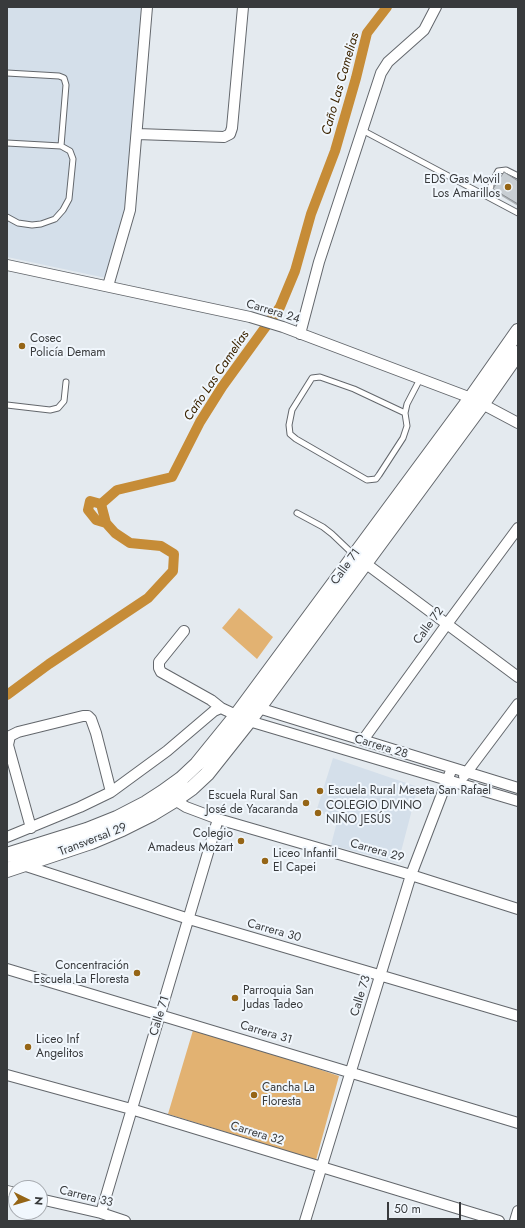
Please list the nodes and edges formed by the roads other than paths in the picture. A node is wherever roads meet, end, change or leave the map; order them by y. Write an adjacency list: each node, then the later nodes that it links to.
1 (147, 7): 6 (street)
2 (243, 7): 6 (street)
3 (436, 7): 5 (street)
4 (7, 73): 8 (lane)
5 (362, 130): 10 (lane); 17 (street)
6 (137, 134): 15 (street)
7 (7, 143): 8 (lane)
8 (61, 146): 13 (lane)
9 (518, 176): 10 (lane)
10 (490, 197): 12 (lane)
11 (514, 203): 12 (lane)
12 (516, 212)
13 (7, 217)
14 (7, 265): 15 (street, Carrera 24)
15 (108, 286): 17 (street, Carrera 24)
16 (518, 331): 21 (main road, Calle 71)
17 (300, 334): 19 (street, Carrera 24)
18 (518, 353): 21 (main road, Calle 71)
19 (420, 378): 21 (street, Carrera 24); 23 (lane)
20 (66, 382): 22 (lane)
21 (477, 401): 24 (street, Carrera 24); 27 (main road, Calle 71)
22 (7, 405)
23 (405, 413): 23 (lane)
24 (518, 423)
25 (297, 513): 27 (lane)
26 (518, 528): 28 (street, Calle 72)
27 (360, 559): 28 (street); 32 (main road, Calle 71)
28 (447, 624): 30 (street); 35 (street, Calle 72)
29 (184, 631): 33 (street, Carrera 28)
30 (518, 677)
31 (518, 704): 37 (street)
32 (251, 706): 34 (main road, Calle 71); 35 (street, Carrera 28)
33 (221, 708): 34 (street, Carrera 28); 41 (street)
34 (243, 718): 38 (street, Carrera 28); 42 (main road, Calle 71); 43 (main road, Calle 71)
35 (363, 740): 36 (street, Carrera 28)
36 (452, 768): 37 (street, Carrera 28); 38 (street, Calle 73)
37 (466, 772): 39 (street); 40 (street, Carrera 28)
38 (446, 780): 39 (street, Carrera 28); 51 (street, Calle 73)
39 (459, 784): 44 (street, Carrera 28)
40 (518, 788)
41 (111, 792): 46 (street); 46 (street)
42 (163, 792): 43 (street, Carrera 29); 48 (main road, Transversal 29)
43 (175, 800): 45 (street, Carrera 29); 49 (main road, Transversal 29)
44 (518, 801)
45 (218, 819): 51 (street, Carrera 29); 53 (street, Calle 71)
46 (31, 828): 47 (street)
47 (7, 837)
48 (7, 855)
49 (23, 865): 50 (main road, Transversal 29); 53 (street, Carrera 30)
50 (7, 870)
51 (412, 875): 52 (street, Carrera 29); 55 (street, Calle 73)
52 (518, 909)
53 (189, 919): 55 (street, Carrera 30); 56 (street, Calle 71)
54 (7, 969): 56 (street, Carrera 31)
55 (380, 976): 57 (street, Carrera 30); 58 (street, Calle 73)
56 (160, 1014): 58 (street, Carrera 31); 60 (street, Calle 71)
57 (518, 1016)
58 (351, 1072): 61 (street, Carrera 31); 62 (street, Calle 73)
59 (7, 1075): 60 (street, Carrera 32)
60 (132, 1109): 62 (street, Carrera 32); 65 (street, Calle 71)
61 (518, 1122)
62 (322, 1167): 67 (street, Calle 73); 68 (street, Carrera 32)
63 (48, 1201): 65 (street, Carrera 33)
64 (518, 1211): 69 (street)
65 (100, 1213): 66 (street, Carrera 33)
66 (125, 1221)
67 (305, 1221)
68 (499, 1221)
69 (515, 1221)

